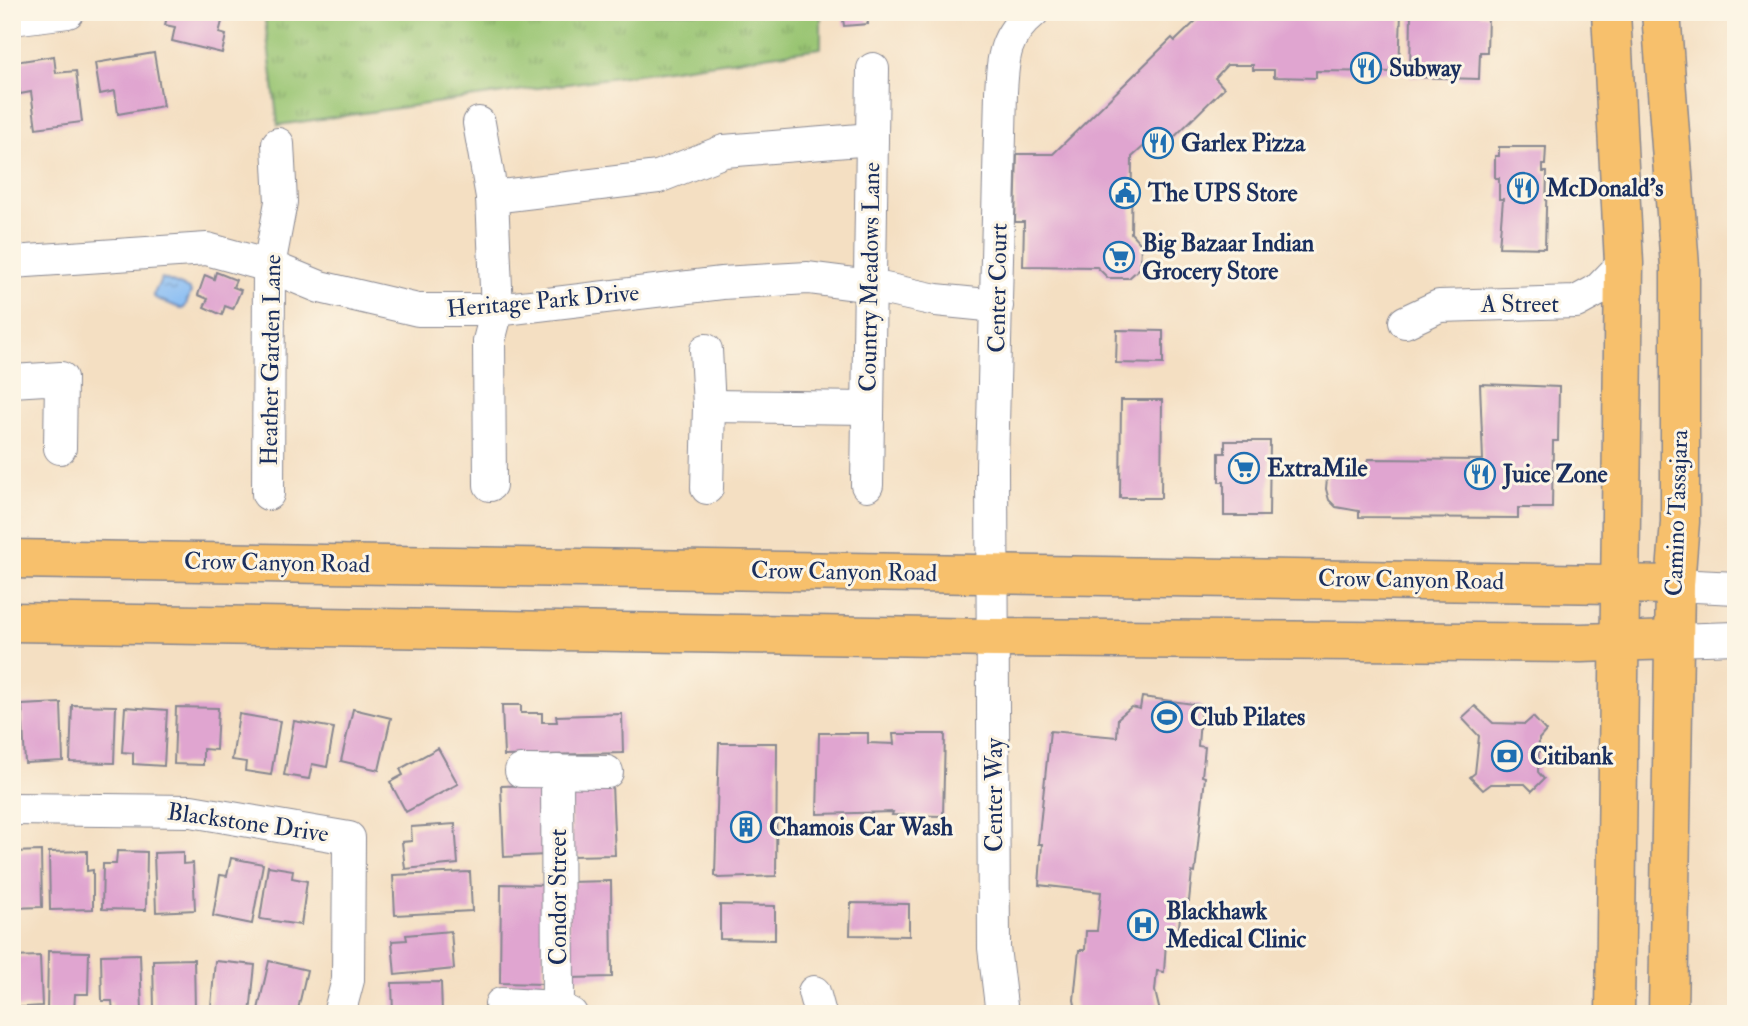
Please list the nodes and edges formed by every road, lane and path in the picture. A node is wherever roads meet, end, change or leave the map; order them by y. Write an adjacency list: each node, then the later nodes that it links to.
1 (68, 12): 5 (street)
2 (1611, 12): 12 (main road)
3 (1661, 12): 30 (main road, Camino Tassajara)
4 (1021, 16): 15 (street, Center Court)
5 (12, 19)
6 (873, 69): 8 (street, Country Meadows Lane)
7 (479, 123): 10 (street)
8 (872, 139): 10 (street); 14 (street, Country Meadows Lane)
9 (278, 144): 13 (street, Heather Garden Lane)
10 (492, 197): 16 (street)
11 (12, 262): 13 (street, Heritage Park Drive)
12 (1624, 263): 17 (street, A Street); 29 (main road)
13 (269, 266): 16 (street, Heritage Park Drive); 26 (street, Heather Garden Lane)
14 (872, 286): 15 (street, Heritage Park Drive); 16 (street, Heritage Park Drive); 21 (street, Country Meadows Lane)
15 (997, 306): 28 (street, Center Court)
16 (497, 310): 23 (street)
17 (1405, 322)
18 (706, 350): 20 (street)
19 (12, 381): 22 (street)
20 (709, 406): 21 (street); 25 (street)
21 (868, 408): 24 (street, Country Meadows Lane)
22 (60, 448)
23 (490, 485)
24 (867, 485)
25 (707, 488)
26 (268, 494)
27 (12, 559): 28 (main road, Crow Canyon Road)
28 (994, 575): 29 (main road, Crow Canyon Road); 33 (street, Center Way)
29 (1619, 585): 30 (main road, Crow Canyon Road); 36 (main road)
30 (1675, 585): 31 (street); 35 (main road, Camino Tassajara)
31 (1736, 588)
32 (12, 622): 33 (main road)
33 (994, 638): 36 (main road); 44 (street, Center Way)
34 (1736, 638): 35 (street)
35 (1674, 640): 36 (main road); 46 (main road, Camino Tassajara)
36 (1618, 642): 45 (main road)
37 (521, 771): 38 (street)
38 (558, 771): 39 (street); 42 (street, Condor Street)
39 (607, 772)
40 (12, 808): 43 (street, Blackstone Drive)
41 (501, 1004): 42 (street)
42 (565, 1010)
43 (340, 1014)
44 (1002, 1014)
45 (1615, 1014)
46 (1668, 1014)

